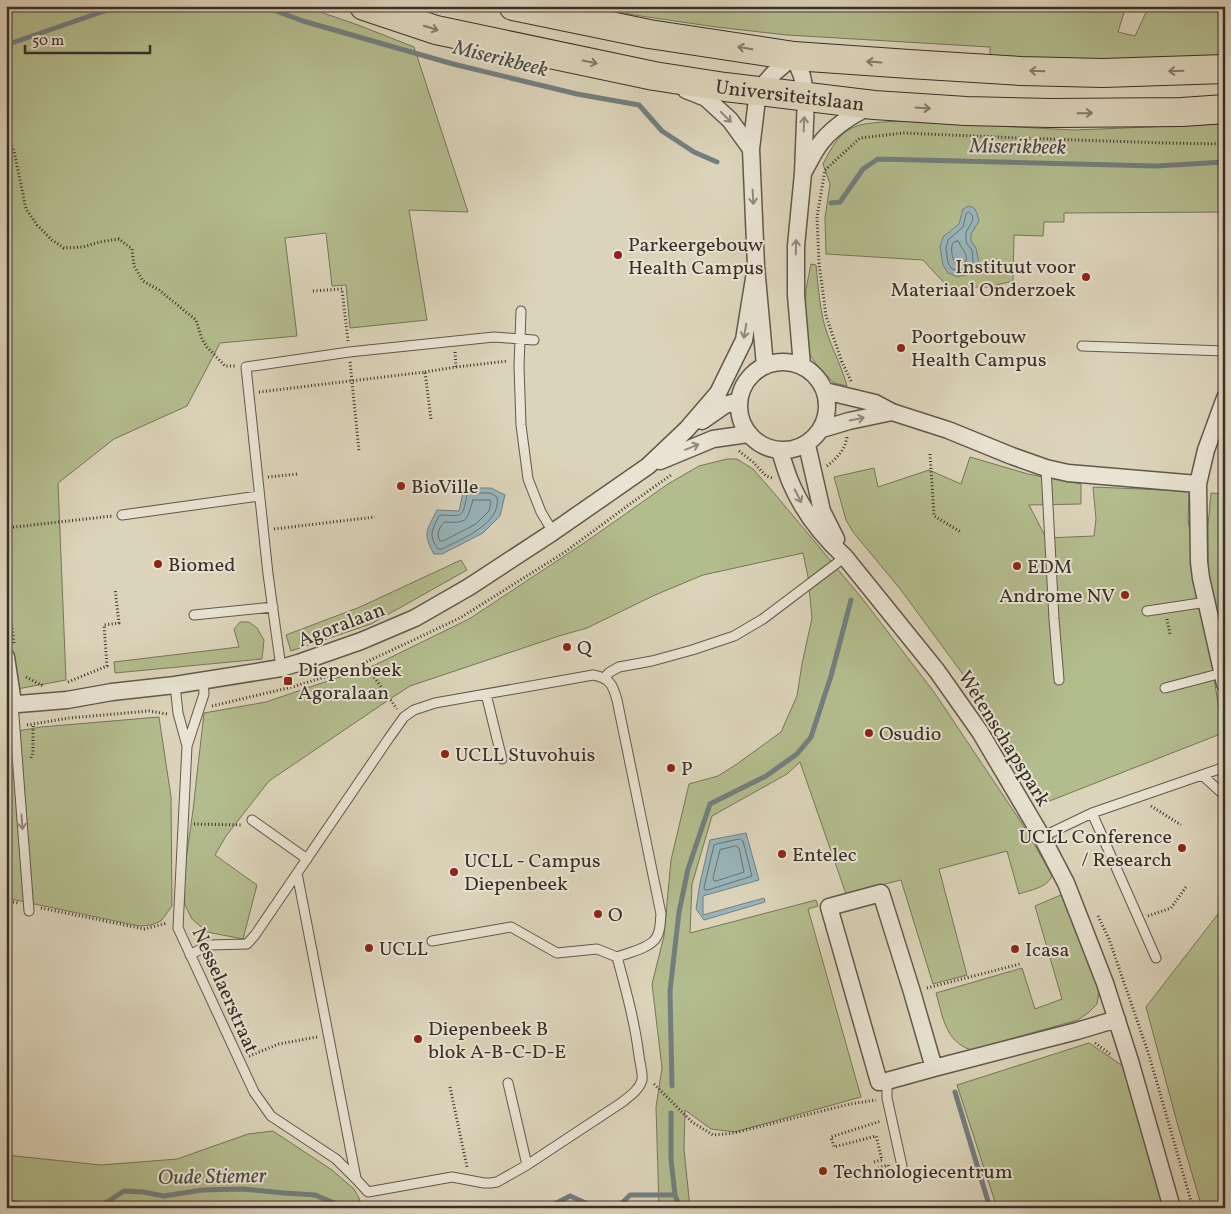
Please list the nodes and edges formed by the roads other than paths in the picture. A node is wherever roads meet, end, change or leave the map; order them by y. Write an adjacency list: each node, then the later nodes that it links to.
1 (364, 6): 5 (highway, Universiteitslaan, one-way to 5)
2 (513, 6): 3 (highway, Universiteitslaan, one-way to 2)
3 (794, 56): 4 (highway, Universiteitslaan, one-way to 3); 6 (street); 7 (street)
4 (1225, 69)
5 (654, 76): 6 (highway, Universiteitslaan); 10 (street, one-way to 10)
6 (758, 91): 7 (highway, Universiteitslaan); 10 (street)
7 (806, 97): 8 (highway, Universiteitslaan); 11 (street, one-way to 7)
8 (874, 105): 9 (highway, Universiteitslaan, one-way to 9); 11 (street)
9 (1225, 109)
10 (751, 149): 12 (street, one-way to 12)
11 (802, 172): 19 (street, one-way to 11)
12 (756, 266): 18 (street); 24 (street, Agoralaan, one-way to 24)
13 (520, 311): 14 (lane)
14 (520, 340): 15 (lane); 32 (lane); 34 (lane)
15 (534, 340)
16 (1082, 346): 17 (lane)
17 (1225, 351)
18 (765, 366): 19 (street); 22 (street)
19 (802, 366): 20 (street)
20 (825, 391): 23 (street); 25 (street)
21 (1225, 398): 31 (street)
22 (739, 401): 24 (street, Agoralaan); 26 (street)
23 (892, 412): 25 (street, one-way to 23); 30 (street)
24 (687, 429): 29 (street, Agoralaan)
25 (822, 429): 27 (street)
26 (748, 434): 28 (street); 29 (street, Agoralaan, one-way to 26)
27 (807, 445): 28 (street); 35 (street, Wetenschapspark)
28 (780, 451): 35 (street, Wetenschapspark, one-way to 35)
29 (648, 466): 34 (street, Agoralaan)
30 (1046, 468): 31 (street); 46 (lane)
31 (1198, 484): 36 (street)
32 (260, 496): 33 (lane); 37 (lane)
33 (122, 515)
34 (553, 532): 42 (street, Agoralaan)
35 (845, 557): 43 (lane); 58 (street, Wetenschapspark)
36 (1206, 602): 38 (lane); 40 (street)
37 (273, 608): 39 (lane); 42 (lane)
38 (1147, 611)
39 (194, 615)
40 (1220, 643): 44 (street)
41 (10, 653): 50 (street)
42 (281, 668): 45 (street, Agoralaan)
43 (604, 678): 49 (lane); 64 (lane)
44 (1224, 678): 48 (lane)
45 (203, 680): 47 (street, Agoralaan); 51 (lane, Nesselaerstraat)
46 (1059, 680)
47 (175, 685): 50 (street, Agoralaan); 51 (lane, Nesselaerstraat)
48 (1165, 688)
49 (486, 694): 52 (lane); 59 (lane)
50 (10, 704): 61 (lane, one-way to 61)
51 (187, 746): 63 (lane, Nesselaerstraat)
52 (502, 759)
53 (1225, 767): 54 (lane)
54 (1202, 775): 55 (lane); 56 (lane)
55 (1225, 796)
56 (1092, 813): 58 (lane); 65 (lane)
57 (252, 820): 59 (lane)
58 (1042, 837): 66 (street, Wetenschapspark)
59 (307, 859): 60 (lane)
60 (297, 873): 63 (lane); 72 (lane)
61 (28, 908)
62 (432, 941): 64 (lane)
63 (190, 955): 72 (lane, Nesselaerstraat)
64 (617, 958): 70 (lane)
65 (1156, 958)
66 (1116, 1019): 67 (street); 73 (street, Wetenschapspark)
67 (934, 1068): 68 (street); 68 (street)
68 (887, 1081): 71 (lane)
69 (508, 1083): 70 (lane)
70 (527, 1166): 72 (lane, Nesselaerstraat)
71 (902, 1166)
72 (356, 1179)
73 (1172, 1208)

